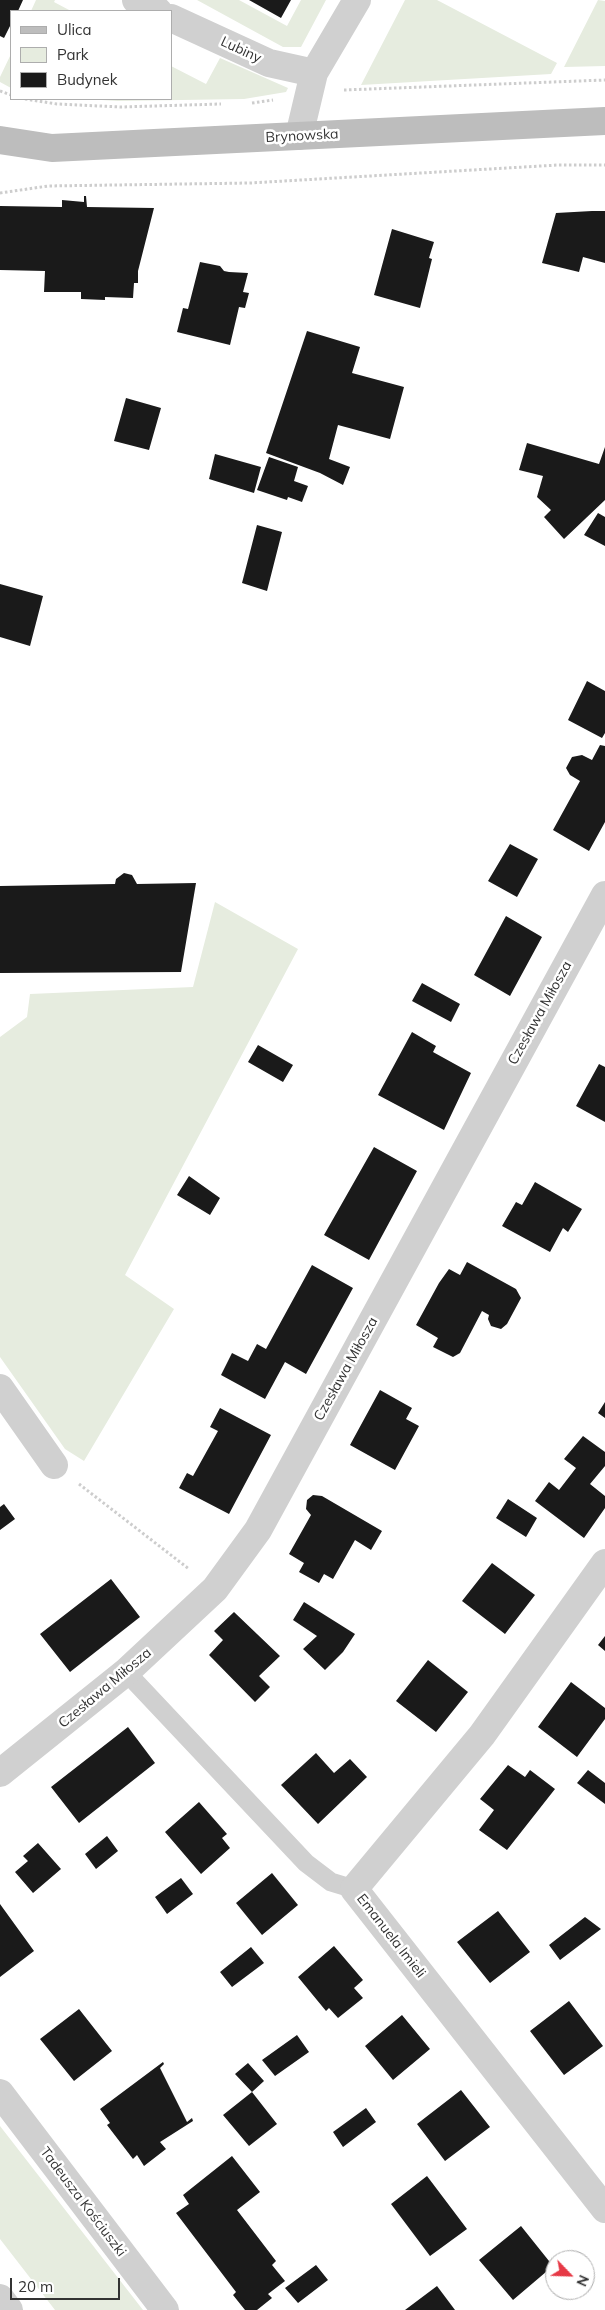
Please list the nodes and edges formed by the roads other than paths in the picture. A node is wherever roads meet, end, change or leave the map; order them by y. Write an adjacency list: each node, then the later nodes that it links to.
1 (136, 0): 3 (street)
2 (357, 0): 5 (street)
3 (156, 10)
4 (172, 18): 5 (street, Lubiny)
5 (314, 73): 7 (street)
6 (605, 121): 7 (main road, Brynowska)
7 (299, 136): 8 (main road, Brynowska)
8 (0, 140)
9 (605, 895): 13 (street, Czesława Miłosza)
10 (0, 1388): 11 (street)
11 (54, 1465)
12 (605, 1563): 15 (street)
13 (126, 1672): 14 (street, Czesława Miłosza); 15 (lane, Emanuela Imieli)
14 (0, 1773)
15 (354, 1889): 17 (street, Emanuela Imieli)
16 (0, 2093): 20 (street, Tadeusza Kościuszki)
17 (605, 2209)
18 (0, 2298): 19 (street)
19 (9, 2310)
20 (165, 2310)

